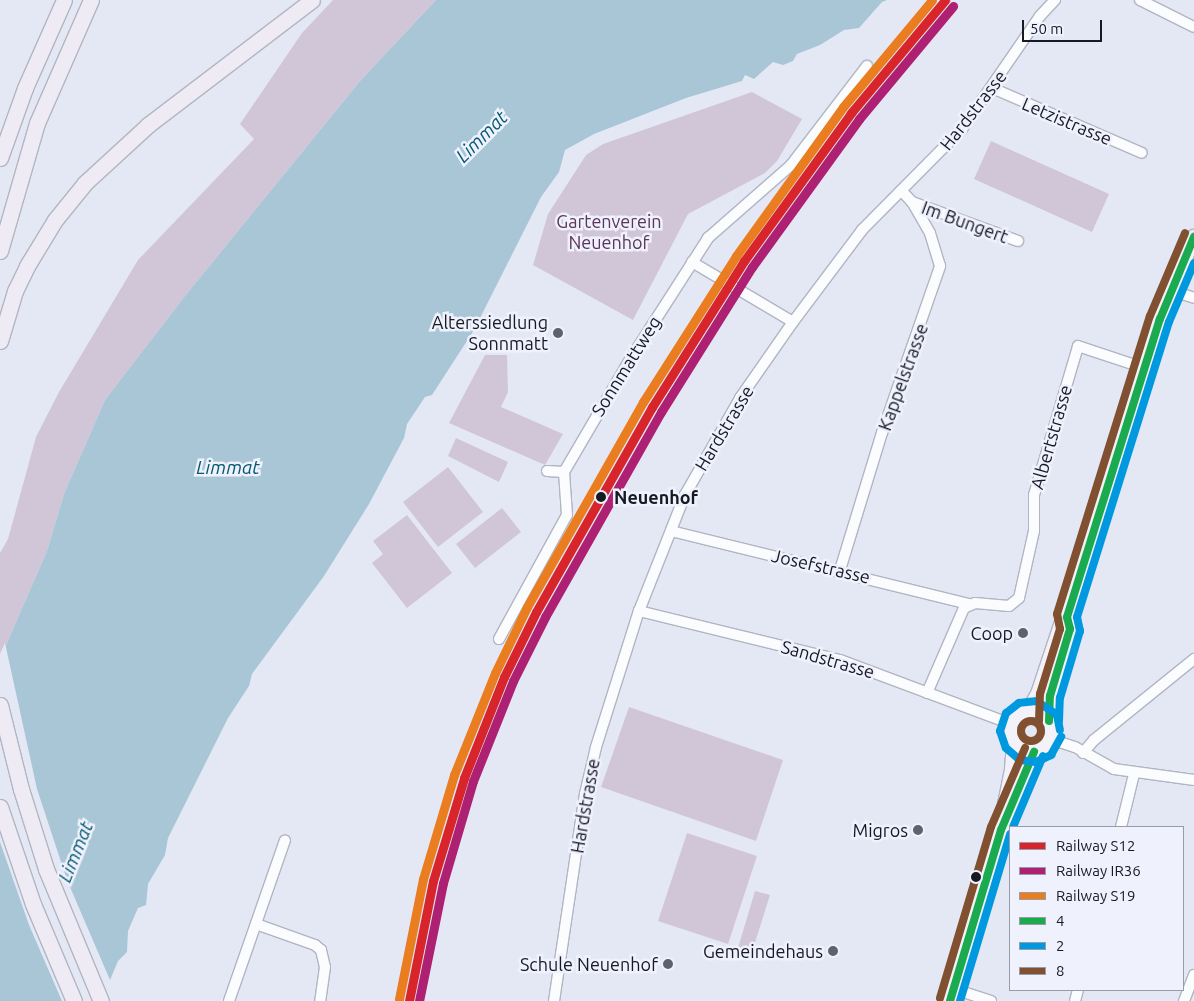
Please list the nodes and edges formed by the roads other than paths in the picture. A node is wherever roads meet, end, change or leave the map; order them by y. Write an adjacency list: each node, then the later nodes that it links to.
1 (64, 0): 10 (highway)
2 (91, 0): 15 (highway)
3 (312, 0): 20 (highway)
4 (1055, 0): 8 (street, Hardstrasse)
5 (1140, 0): 6 (street)
6 (1194, 27)
7 (867, 66): 16 (street, Sonnmattweg)
8 (992, 88): 9 (street, Letzistrasse); 11 (street, Hardstrasse)
9 (1142, 153)
10 (0, 158)
11 (901, 190): 12 (street, Kappelstrasse); 19 (street, Hardstrasse)
12 (912, 202): 14 (street, Im Bungert); 25 (street, Kappelstrasse)
13 (1194, 237): 17 (main road)
14 (1018, 241)
15 (0, 251)
16 (692, 262): 19 (street); 23 (street, Sonnmattweg)
17 (1170, 290): 18 (street); 21 (main road)
18 (1194, 298)
19 (793, 322): 24 (street, Hardstrasse)
20 (0, 341)
21 (1147, 369): 26 (street, Albertstrasse); 28 (main road)
22 (547, 471): 23 (street)
23 (564, 472): 29 (street)
24 (671, 531): 25 (street, Josefstrasse); 27 (street, Hardstrasse)
25 (840, 570): 26 (street, Josefstrasse)
26 (969, 604): 31 (street)
27 (639, 611): 31 (street, Sandstrasse); 53 (street, Hardstrasse)
28 (1067, 617): 33 (main road); 34 (main road)
29 (499, 639)
30 (1194, 659): 39 (street)
31 (927, 692): 35 (street, Sandstrasse)
32 (0, 705): 50 (highway)
33 (1029, 710): 34 (main road); 35 (main road)
34 (1049, 721): 36 (main road)
35 (1011, 724): 37 (main road)
36 (1050, 739): 38 (main road); 39 (street)
37 (1014, 743): 38 (main road); 44 (main road)
38 (1034, 752): 44 (main road)
39 (1083, 752): 40 (street)
40 (1134, 774): 41 (street); 43 (street)
41 (1194, 780)
42 (0, 807): 49 (highway)
43 (1121, 826)
44 (1001, 830): 48 (main road)
45 (285, 840): 46 (street)
46 (256, 924): 51 (street); 52 (street)
47 (1194, 975): 55 (street)
48 (952, 995): 54 (street)
49 (74, 1001)
50 (101, 1001)
51 (229, 1001)
52 (320, 1001)
53 (554, 1001)
54 (992, 1001)
55 (1184, 1001)

